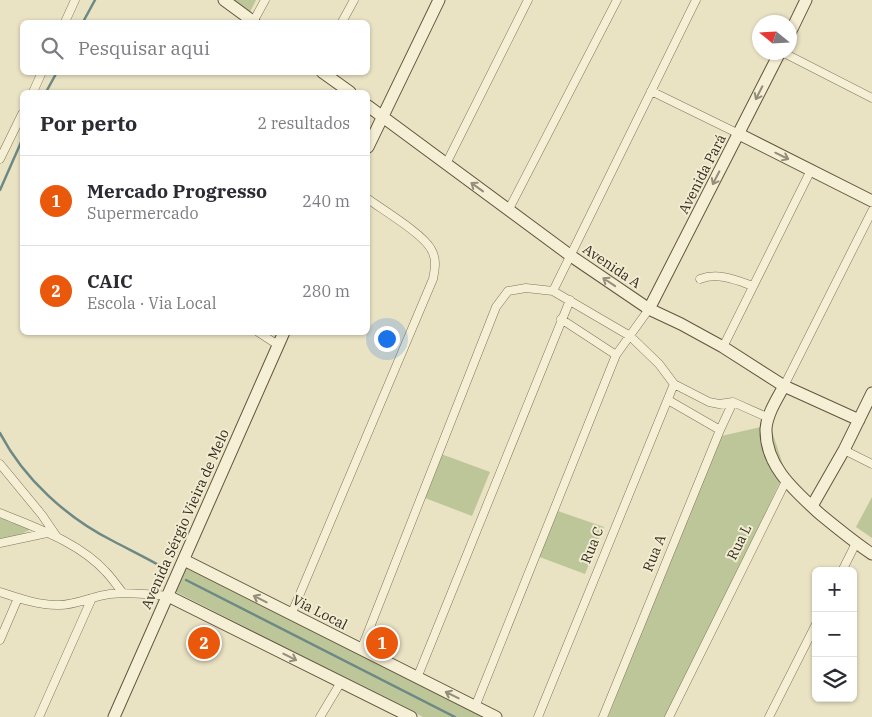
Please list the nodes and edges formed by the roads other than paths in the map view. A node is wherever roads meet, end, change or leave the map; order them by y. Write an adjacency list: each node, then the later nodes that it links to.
1 (75, 0): 11 (street)
2 (224, 0): 12 (street)
3 (265, 0): 13 (street)
4 (354, 0): 14 (street)
5 (439, 0): 24 (street)
6 (528, 0): 29 (street)
7 (617, 0): 33 (street)
8 (696, 0): 21 (street)
9 (806, 0): 10 (street)
10 (797, 19)
11 (66, 20)
12 (251, 20)
13 (255, 20)
14 (343, 20)
15 (777, 60): 26 (street, Avenida Pará, one-way to 26)
16 (797, 60): 22 (street)
17 (41, 75): 19 (street)
18 (326, 75): 20 (street)
19 (34, 90)
20 (347, 90)
21 (651, 91): 26 (street); 35 (street)
22 (872, 98)
23 (370, 107): 24 (street, Avenida A)
24 (382, 116): 27 (street); 29 (street, Avenida A)
25 (20, 118): 28 (street)
26 (739, 134): 30 (street, one-way to 30); 40 (street, Avenida Pará, one-way to 40)
27 (370, 143)
28 (0, 159)
29 (446, 164): 33 (street, Avenida A, one-way to 29)
30 (811, 170): 32 (street); 37 (street)
31 (370, 200): 74 (street)
32 (872, 201)
33 (508, 209): 35 (street, Avenida A)
34 (872, 211): 49 (street)
35 (571, 256): 38 (street); 40 (street, Avenida A, one-way to 35)
36 (700, 279): 37 (street)
37 (753, 286): 46 (street)
38 (553, 291): 39 (street); 77 (street)
39 (570, 300): 41 (street); 44 (street)
40 (650, 309): 44 (street); 46 (street, Avenida A)
41 (561, 319): 47 (street); 78 (street)
42 (263, 335): 45 (street)
43 (283, 335): 45 (street, Avenida Sérgio Vieira de Melo)
44 (630, 336): 47 (street); 48 (street)
45 (278, 345): 67 (street, Avenida Sérgio Vieira de Melo)
46 (723, 347): 49 (street, Avenida A)
47 (616, 355): 80 (street)
48 (674, 384): 51 (street, Rua C); 52 (street)
49 (784, 386): 53 (street, Avenida A); 54 (street)
50 (872, 393): 53 (street)
51 (668, 400): 55 (street); 87 (street, Rua C)
52 (733, 402): 54 (street); 55 (street, Rua A)
53 (859, 420): 56 (street)
54 (768, 423): 59 (street)
55 (720, 430): 88 (street, Rua A)
56 (844, 450): 58 (street); 60 (street)
57 (0, 464): 63 (street)
58 (872, 464)
59 (786, 481): 60 (street); 89 (street, Rua L)
60 (812, 506): 65 (street)
61 (0, 513): 62 (street)
62 (47, 532): 63 (street); 64 (street)
63 (57, 537): 70 (street)
64 (0, 543)
65 (856, 543): 66 (street); 68 (street)
66 (872, 554)
67 (184, 560): 71 (street, Avenida Sérgio Vieira de Melo); 74 (street, Via Local, one-way to 67)
68 (844, 567)
69 (0, 592): 72 (street)
70 (123, 593): 71 (street); 73 (street)
71 (168, 596): 79 (street, one-way to 79); 84 (street, Avenida Sérgio Vieira de Melo)
72 (18, 598): 73 (street); 76 (street)
73 (92, 598): 83 (street)
74 (291, 615): 77 (street, Via Local)
75 (812, 632): 90 (street)
76 (0, 640)
77 (361, 650): 78 (street, Via Local)
78 (417, 678): 80 (street, Via Local, one-way to 78)
79 (341, 682): 81 (street); 85 (street)
80 (475, 707): 82 (street, Via Local)
81 (397, 714): 86 (street)
82 (491, 716)
83 (39, 717)
84 (114, 717)
85 (320, 717)
86 (411, 717)
87 (538, 717)
88 (604, 717)
89 (669, 717)
90 (769, 717)

